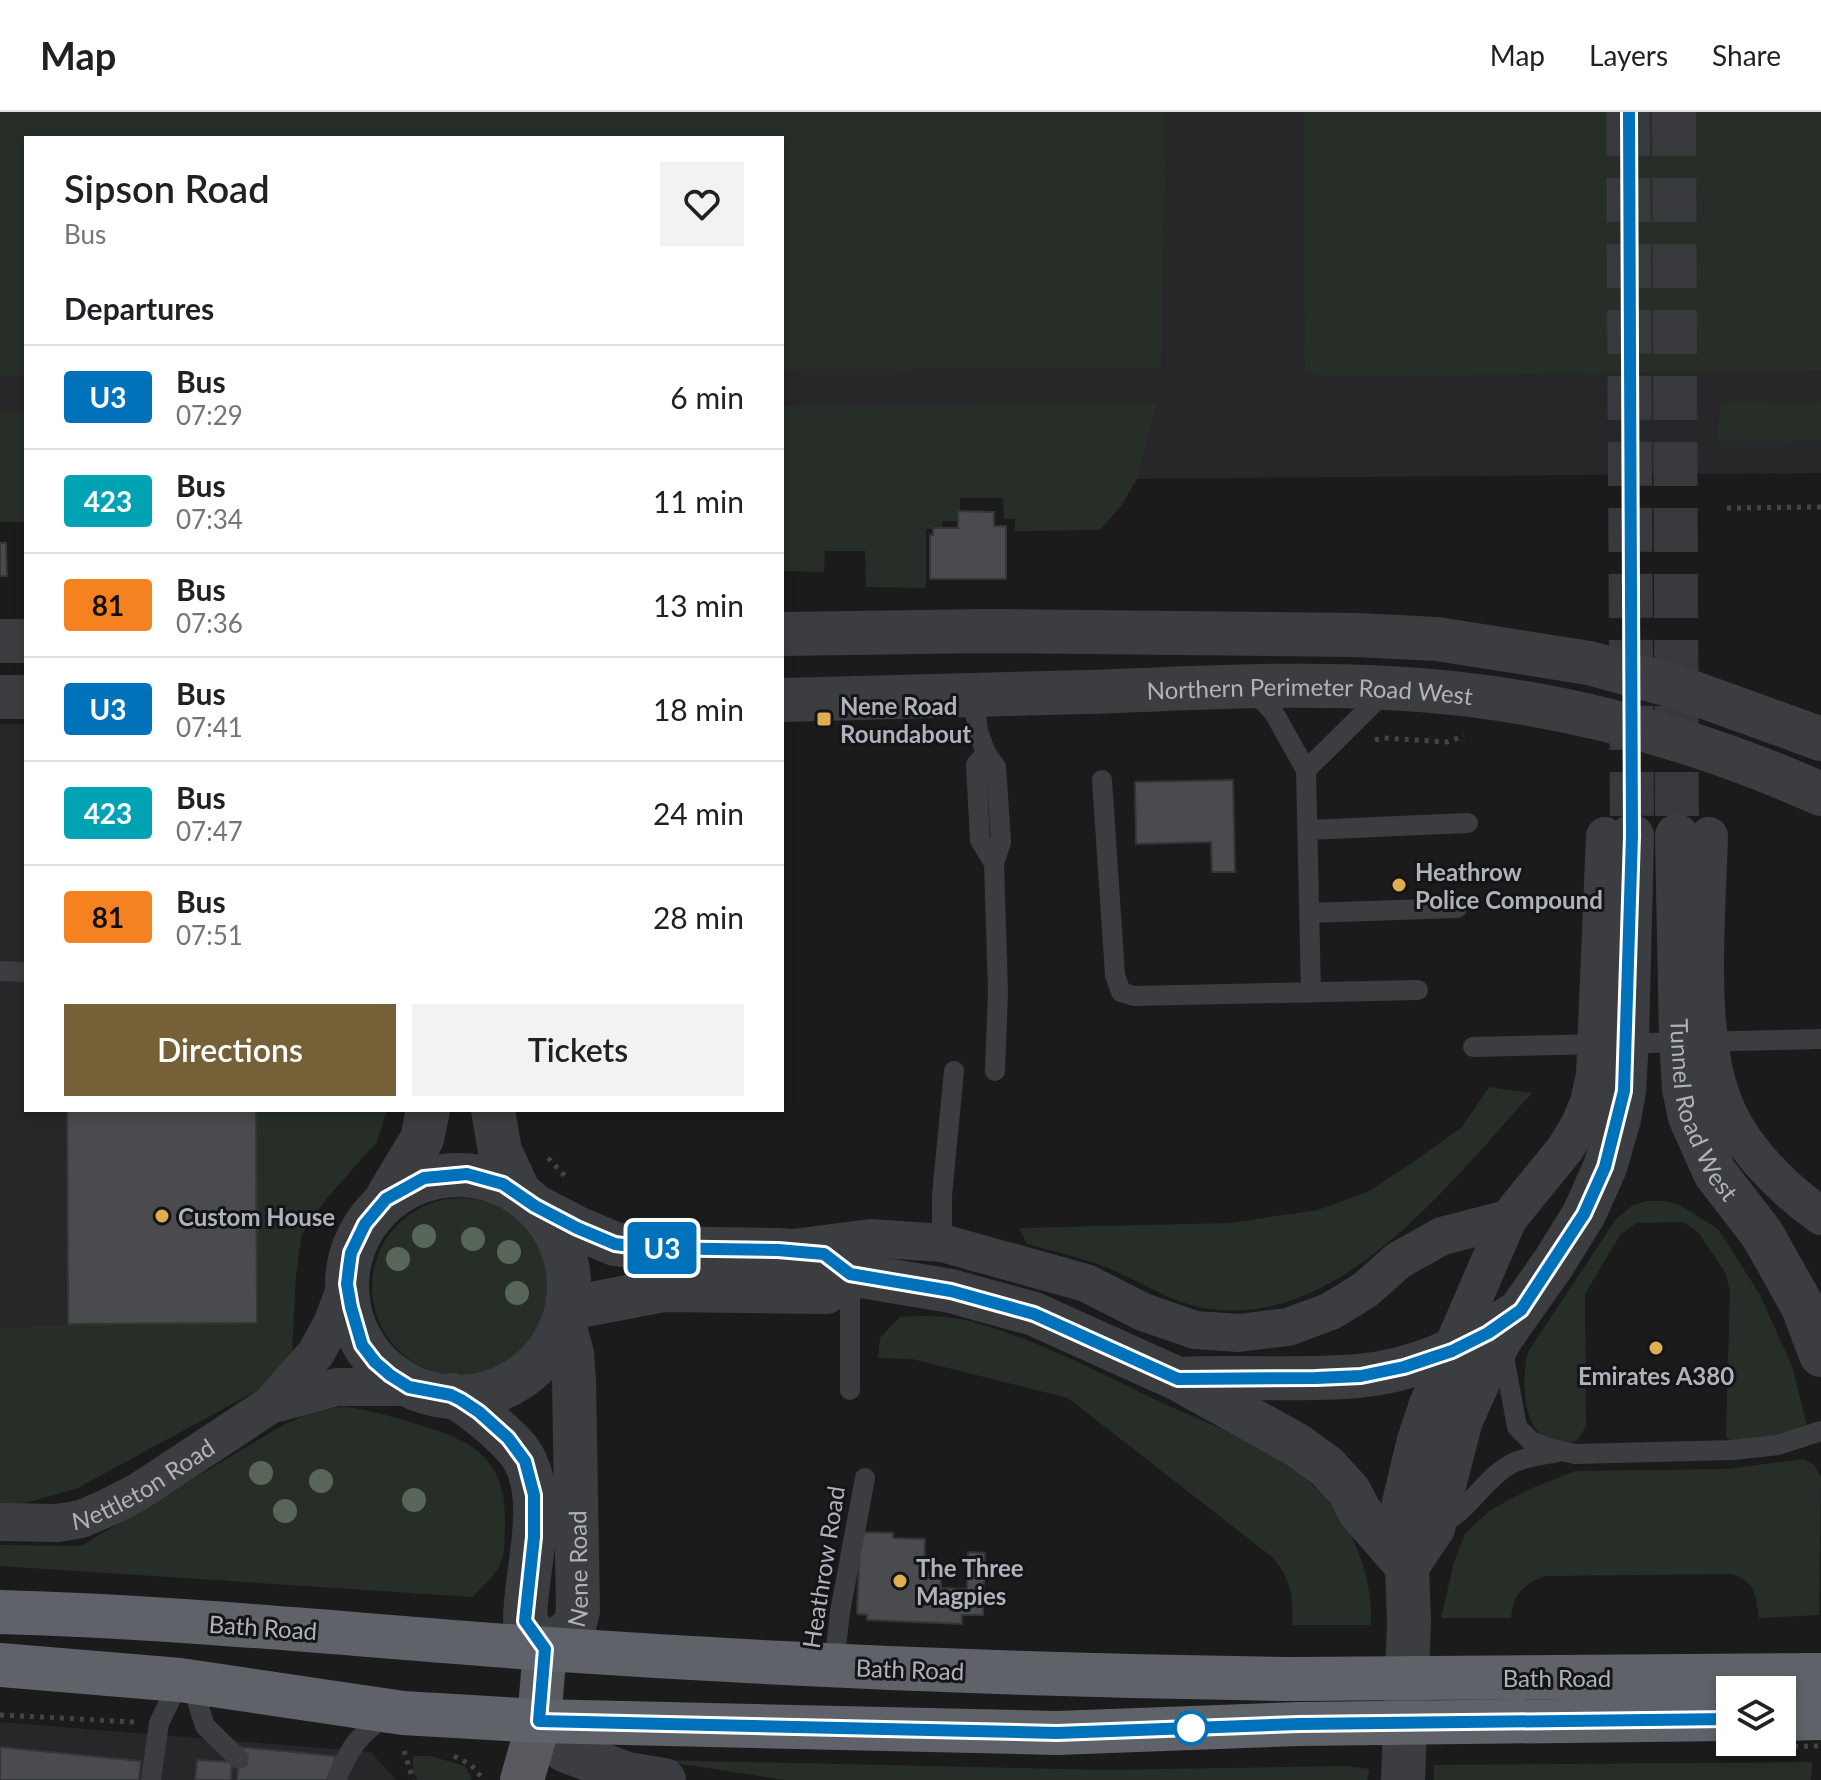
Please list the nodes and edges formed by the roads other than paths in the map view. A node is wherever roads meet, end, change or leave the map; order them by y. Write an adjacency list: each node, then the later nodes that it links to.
1 (784, 634): 10 (street)
2 (0, 641): 3 (street)
3 (24, 641)
4 (1250, 687): 5 (street, Northern Perimeter Road West); 6 (street, Northern Perimeter Road West); 11 (lane)
5 (1390, 688): 11 (lane); 13 (street, Northern Perimeter Road West)
6 (973, 695): 9 (street, Northern Perimeter Road West); 27 (lane)
7 (0, 697): 8 (street)
8 (24, 697)
9 (784, 700)
10 (1821, 739)
11 (1306, 770): 15 (lane)
12 (1102, 780): 23 (lane)
13 (1821, 794)
14 (1468, 823): 15 (lane)
15 (1307, 830): 19 (lane)
16 (1618, 836): 33 (street); 41 (street)
17 (1693, 836): 32 (street); 34 (street, Tunnel Road West)
18 (1457, 908): 19 (lane)
19 (1309, 913): 23 (lane)
20 (0, 971): 21 (lane)
21 (24, 972)
22 (1418, 990): 23 (lane)
23 (1311, 993)
24 (1821, 1039): 25 (lane, bridge)
25 (1473, 1047)
26 (954, 1071): 35 (lane)
27 (995, 1071)
28 (428, 1112): 30 (street)
29 (493, 1112): 31 (street)
30 (386, 1199): 31 (street); 39 (street)
31 (528, 1200): 36 (street); 40 (street)
32 (1821, 1216)
33 (1508, 1219): 35 (street); 42 (street)
34 (1762, 1234): 38 (street); 43 (street, Tunnel Road West)
35 (942, 1243): 36 (street)
36 (778, 1250): 37 (street)
37 (850, 1274): 40 (street); 44 (street); 46 (lane)
38 (1821, 1275)
39 (347, 1284): 45 (street); 48 (street, Nettleton Road)
40 (567, 1316): 47 (street); 56 (street, Nene Road)
41 (1511, 1324): 42 (street); 50 (lane); 53 (street)
42 (1452, 1351): 44 (street); 54 (street)
43 (1821, 1355)
44 (1178, 1379): 54 (street)
45 (409, 1387): 47 (street); 48 (street, Nettleton Road)
46 (850, 1390)
47 (451, 1395): 56 (street, Nene Road)
48 (270, 1405): 52 (street, Nettleton Road)
49 (1821, 1431): 50 (lane)
50 (1562, 1451): 53 (lane)
51 (865, 1478): 58 (lane, Heathrow Road)
52 (0, 1522)
53 (1433, 1528): 54 (street)
54 (1407, 1566): 71 (street)
55 (0, 1612): 56 (highway, Bath Road)
56 (545, 1649): 58 (highway, Bath Road); 64 (main road)
57 (0, 1665): 60 (highway, Bath Road)
58 (834, 1666): 59 (highway, Bath Road, bridge)
59 (1821, 1675)
60 (186, 1681): 65 (highway, Bath Road); 66 (lane); 67 (lane)
61 (1821, 1718): 63 (highway)
62 (1716, 1719): 64 (highway, Bath Road, bridge)
63 (1796, 1719)
64 (539, 1721): 65 (highway, Bath Road); 69 (main road); 70 (street)
65 (397, 1727): 68 (lane)
66 (239, 1759)
67 (151, 1780)
68 (336, 1780)
69 (522, 1780)
70 (664, 1780)
71 (1403, 1780)

